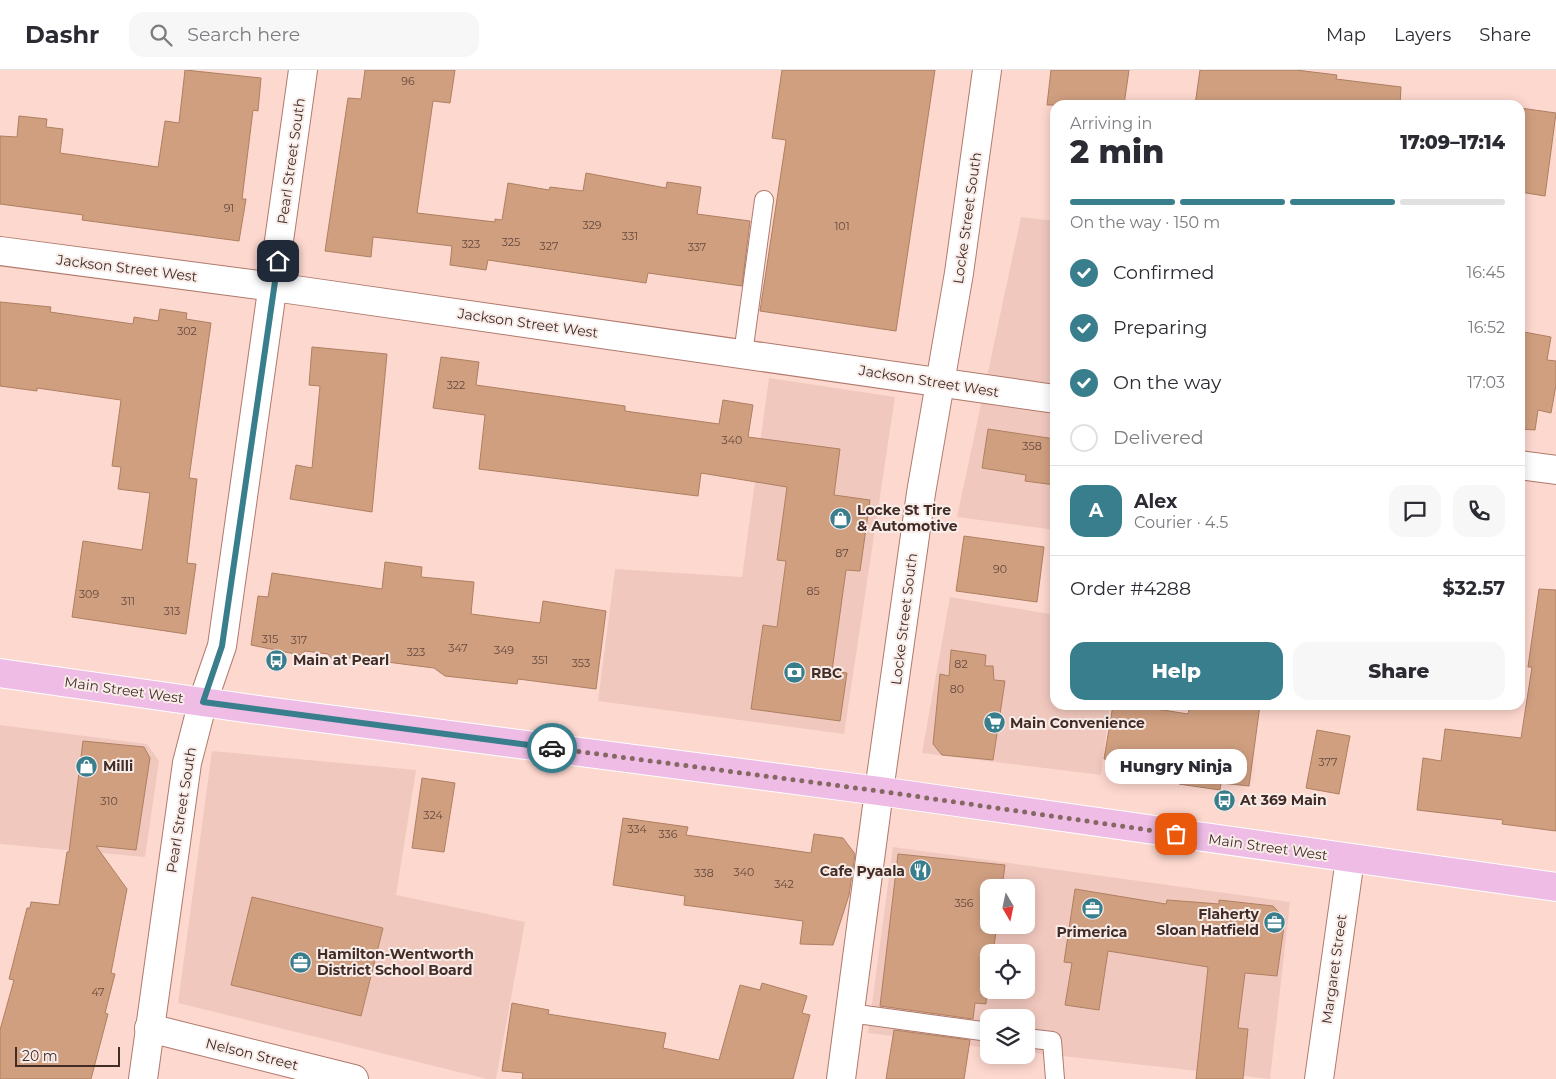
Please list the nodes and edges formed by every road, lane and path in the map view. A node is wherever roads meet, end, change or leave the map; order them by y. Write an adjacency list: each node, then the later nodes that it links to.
1 (303, 70): 5 (street, Pearl Street South)
2 (987, 70): 7 (street, Locke Street South)
3 (764, 200): 6 (lane)
4 (0, 252): 5 (street, Jackson Street West)
5 (274, 287): 6 (street, Jackson Street West); 12 (street, Pearl Street South)
6 (743, 354): 7 (street, Jackson Street West)
7 (940, 383): 8 (street, Jackson Street West); 13 (street, Locke Street South)
8 (1050, 399)
9 (1525, 466): 10 (street)
10 (1556, 470)
11 (0, 672): 12 (main road, Main Street West)
12 (203, 702): 13 (main road, Main Street West); 17 (street, Pearl Street South)
13 (879, 791): 14 (main road, Main Street West); 16 (street, Locke Street South)
14 (1350, 859): 15 (main road, Main Street West); 24 (street, Margaret Street)
15 (1556, 887)
16 (850, 1013): 18 (lane); 22 (street, Locke Street South)
17 (149, 1028): 20 (street, Pearl Street South); 21 (street, Nelson Street)
18 (980, 1031)
19 (1035, 1039): 23 (lane)
20 (143, 1079)
21 (354, 1079)
22 (841, 1079)
23 (1055, 1079)
24 (1319, 1079)

